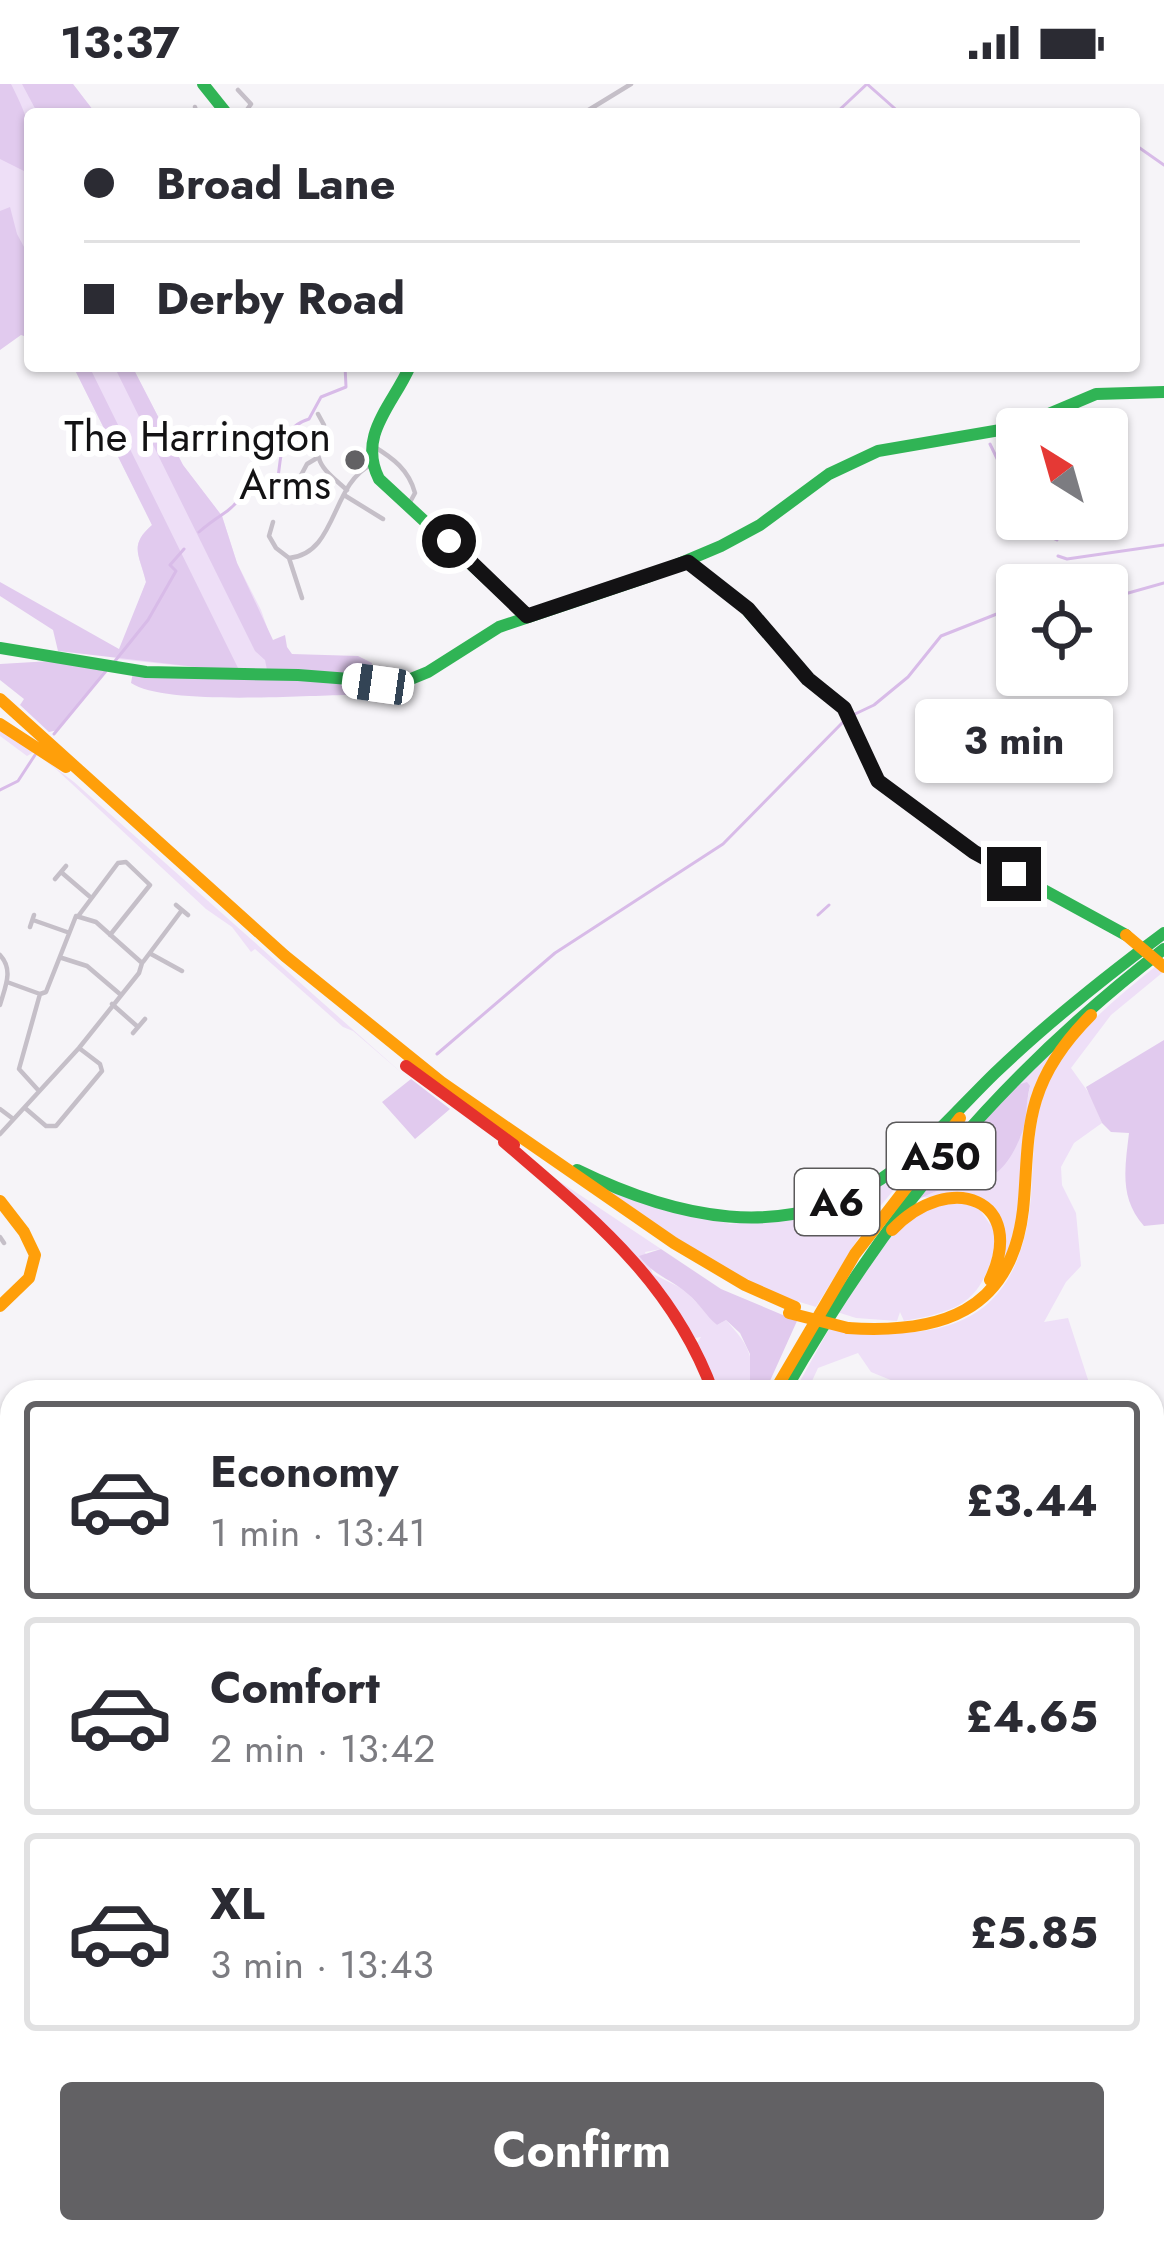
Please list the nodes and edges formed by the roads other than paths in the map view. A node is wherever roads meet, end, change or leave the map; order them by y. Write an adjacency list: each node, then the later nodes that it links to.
1 (203, 84): 4 (main road)
2 (632, 84): 6 (street)
3 (238, 90): 5 (street)
4 (222, 108)
5 (248, 108)
6 (592, 108)
7 (407, 372): 12 (main road)
8 (1164, 392): 19 (main road)
9 (318, 414): 11 (street)
10 (373, 446): 15 (street)
11 (317, 458): 13 (street); 14 (street)
12 (371, 465): 14 (street); 15 (main road)
13 (299, 479)
14 (345, 492): 16 (street); 18 (street)
15 (409, 505): 21 (main road)
16 (382, 518)
17 (268, 526): 18 (street)
18 (289, 558): 20 (street)
19 (688, 562): 21 (main road); 42 (main road, bridge)
20 (302, 598)
21 (523, 617): 22 (main road)
22 (4, 651)
23 (0, 699): 56 (main road, A6)
24 (0, 710): 26 (main road)
25 (0, 724): 26 (main road)
26 (66, 767): 55 (main road)
27 (55, 879): 28 (street)
28 (90, 897): 29 (street); 34 (street)
29 (79, 915): 32 (street); 34 (street)
30 (188, 915): 36 (street)
31 (32, 921): 32 (street)
32 (68, 932): 38 (street)
33 (1164, 933): 43 (main road, A50)
34 (110, 935): 40 (street)
35 (1164, 949): 39 (main road, A50)
36 (151, 954): 40 (street); 41 (street)
37 (0, 955): 44 (street)
38 (62, 958): 45 (street); 46 (street)
39 (1146, 962): 61 (main road, A50); 62 (main road)
40 (142, 963): 46 (street)
41 (187, 963)
42 (1164, 968)
43 (1111, 974): 56 (main road, A6); 64 (main road, A50)
44 (7, 982): 45 (street); 47 (street)
45 (40, 994): 51 (street)
46 (121, 994): 48 (street)
47 (1, 1000)
48 (112, 1004): 49 (street); 50 (street)
49 (145, 1019)
50 (80, 1048): 51 (street); 52 (street)
51 (39, 1090): 52 (street)
52 (25, 1108): 54 (street)
53 (0, 1109): 54 (street)
54 (12, 1118): 57 (street)
55 (487, 1126): 60 (main road); 63 (main road)
56 (503, 1126): 60 (main road)
57 (0, 1134)
58 (0, 1201): 59 (main road)
59 (0, 1306)
60 (792, 1310): 62 (main road, bridge)
61 (830, 1310): 62 (main road); 65 (main road, A50)
62 (851, 1324)
63 (708, 1380)
64 (781, 1380)
65 (791, 1380)

